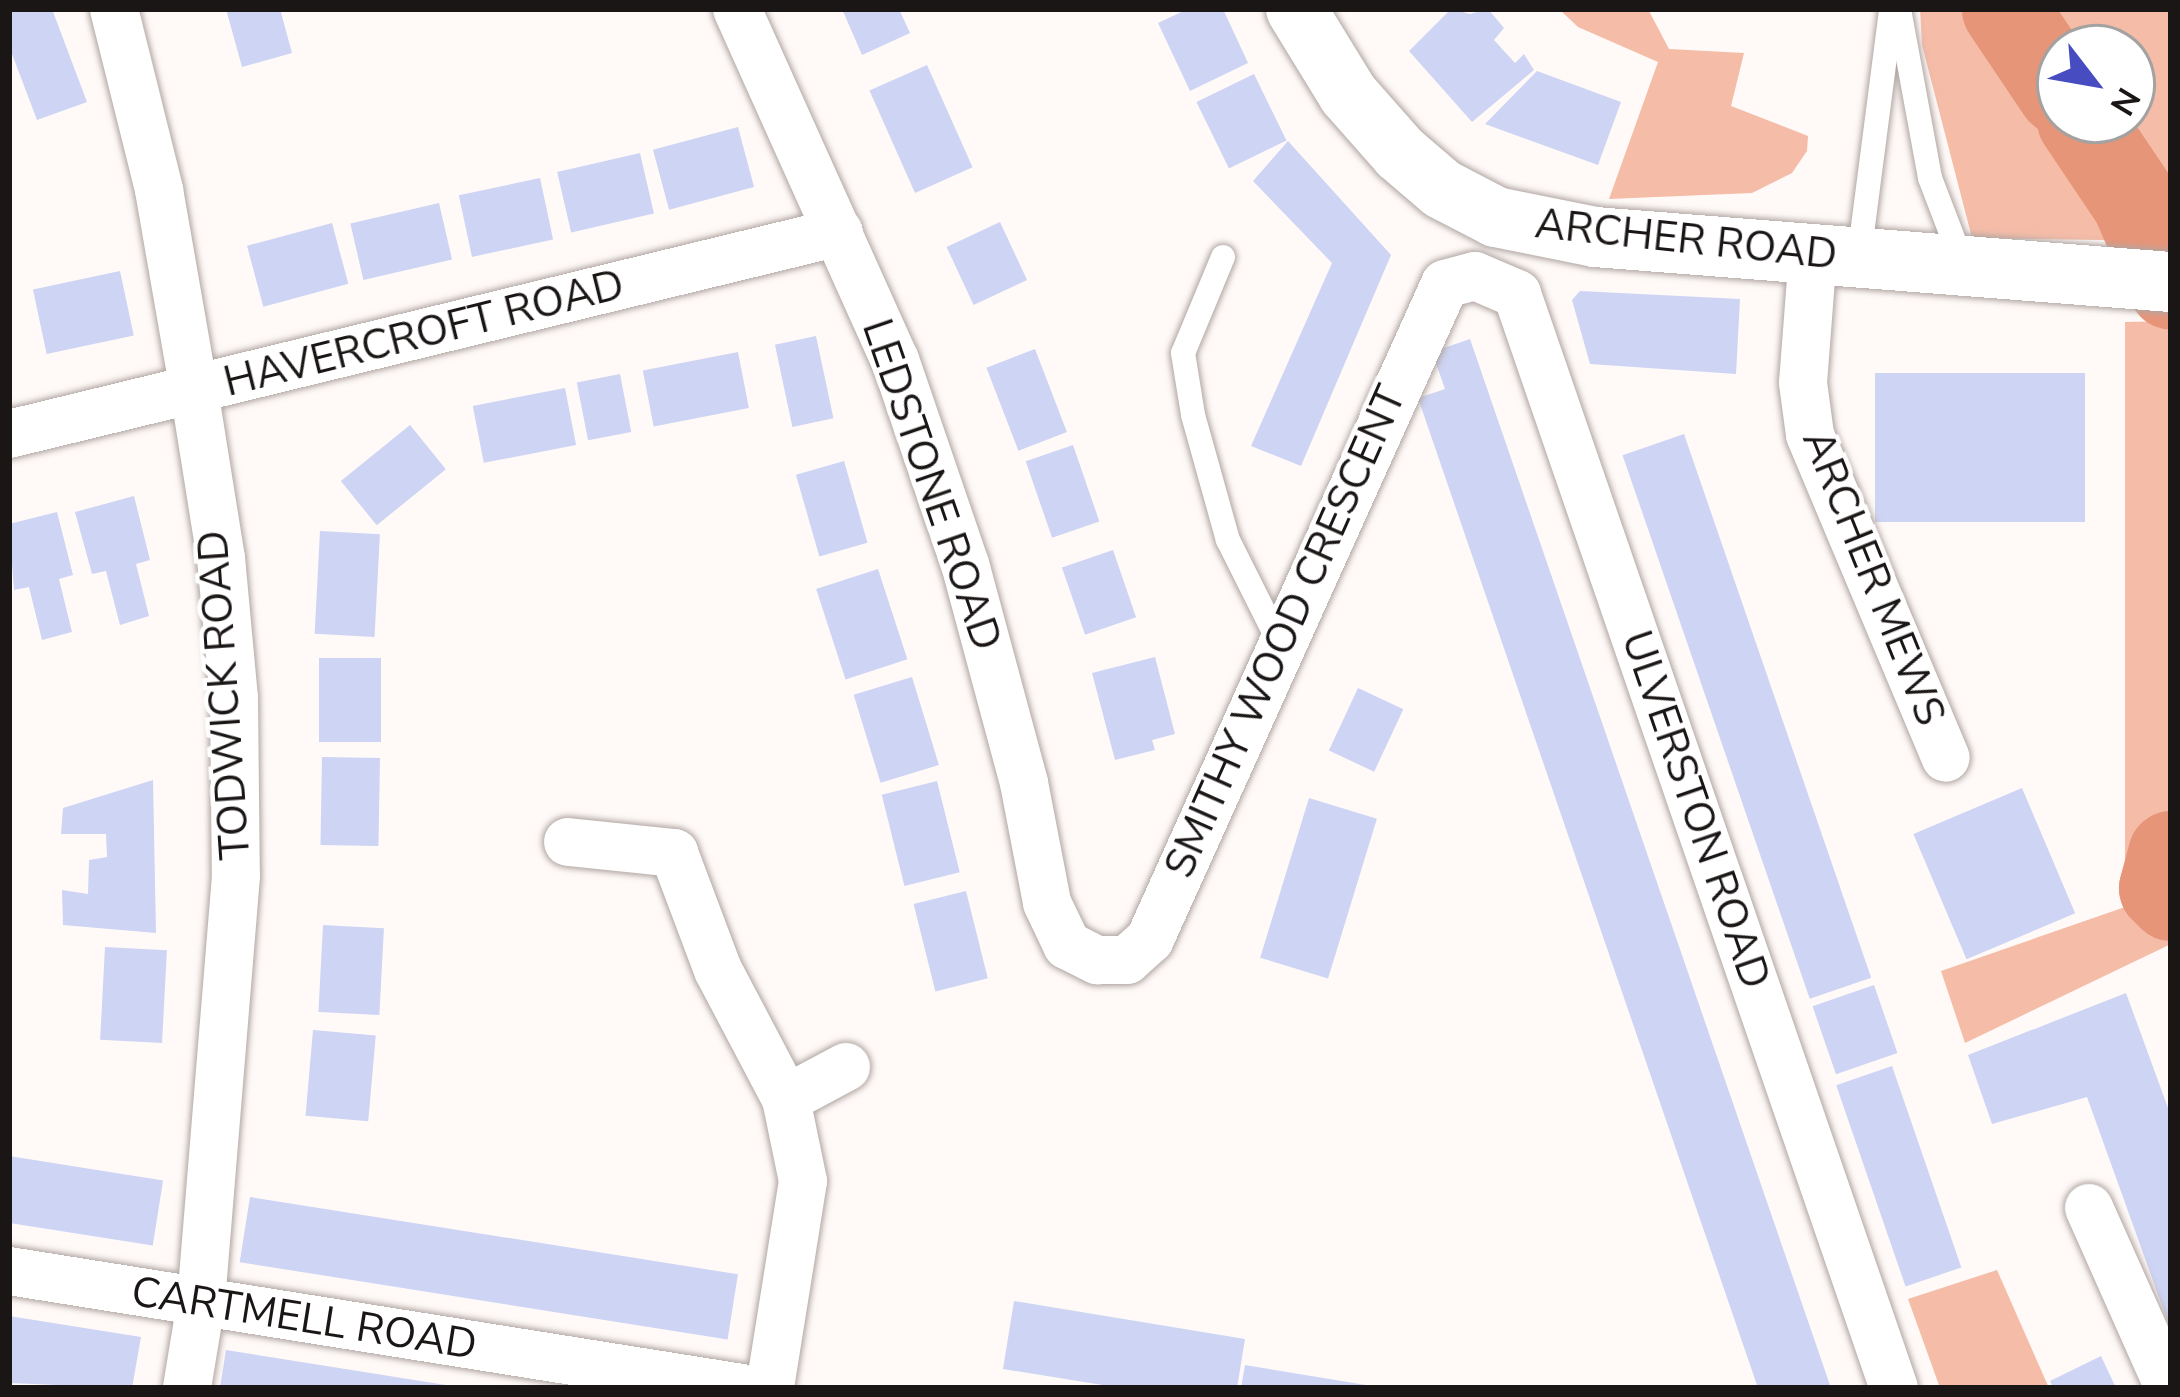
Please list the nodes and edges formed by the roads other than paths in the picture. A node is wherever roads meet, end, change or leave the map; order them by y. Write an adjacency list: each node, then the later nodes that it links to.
1 (114, 9): 11 (street, TODWICK ROAD)
2 (737, 9): 5 (street, LEDSTONE ROAD)
3 (1296, 9): 6 (street, ARCHER ROAD)
4 (1895, 9): 6 (lane); 8 (lane)
5 (839, 232): 11 (street, HAVERCROFT ROAD); 16 (street, LEDSTONE ROAD)
6 (1836, 255): 8 (street, ARCHER ROAD); 14 (street, ARCHER MEWS)
7 (1223, 257): 13 (lane)
8 (1964, 265): 10 (street, ARCHER ROAD)
9 (1457, 278): 13 (street, SMITHY WOOD CRESCENT); 25 (street, ULVERSTON ROAD)
10 (2147, 279)
11 (194, 390): 12 (street, HAVERCROFT ROAD); 21 (street, TODWICK ROAD)
12 (9, 434)
13 (1282, 648): 16 (street, SMITHY WOOD CRESCENT)
14 (1946, 758)
15 (568, 842): 18 (street)
16 (1097, 960)
17 (846, 1066): 18 (street)
18 (786, 1099): 24 (street)
19 (2086, 1211): 26 (street)
20 (9, 1271): 21 (street, CARTMELL ROAD)
21 (201, 1303): 22 (street, TODWICK ROAD); 23 (street, CARTMELL ROAD)
22 (187, 1388)
23 (742, 1388)
24 (770, 1388)
25 (1894, 1388)
26 (2169, 1388)

